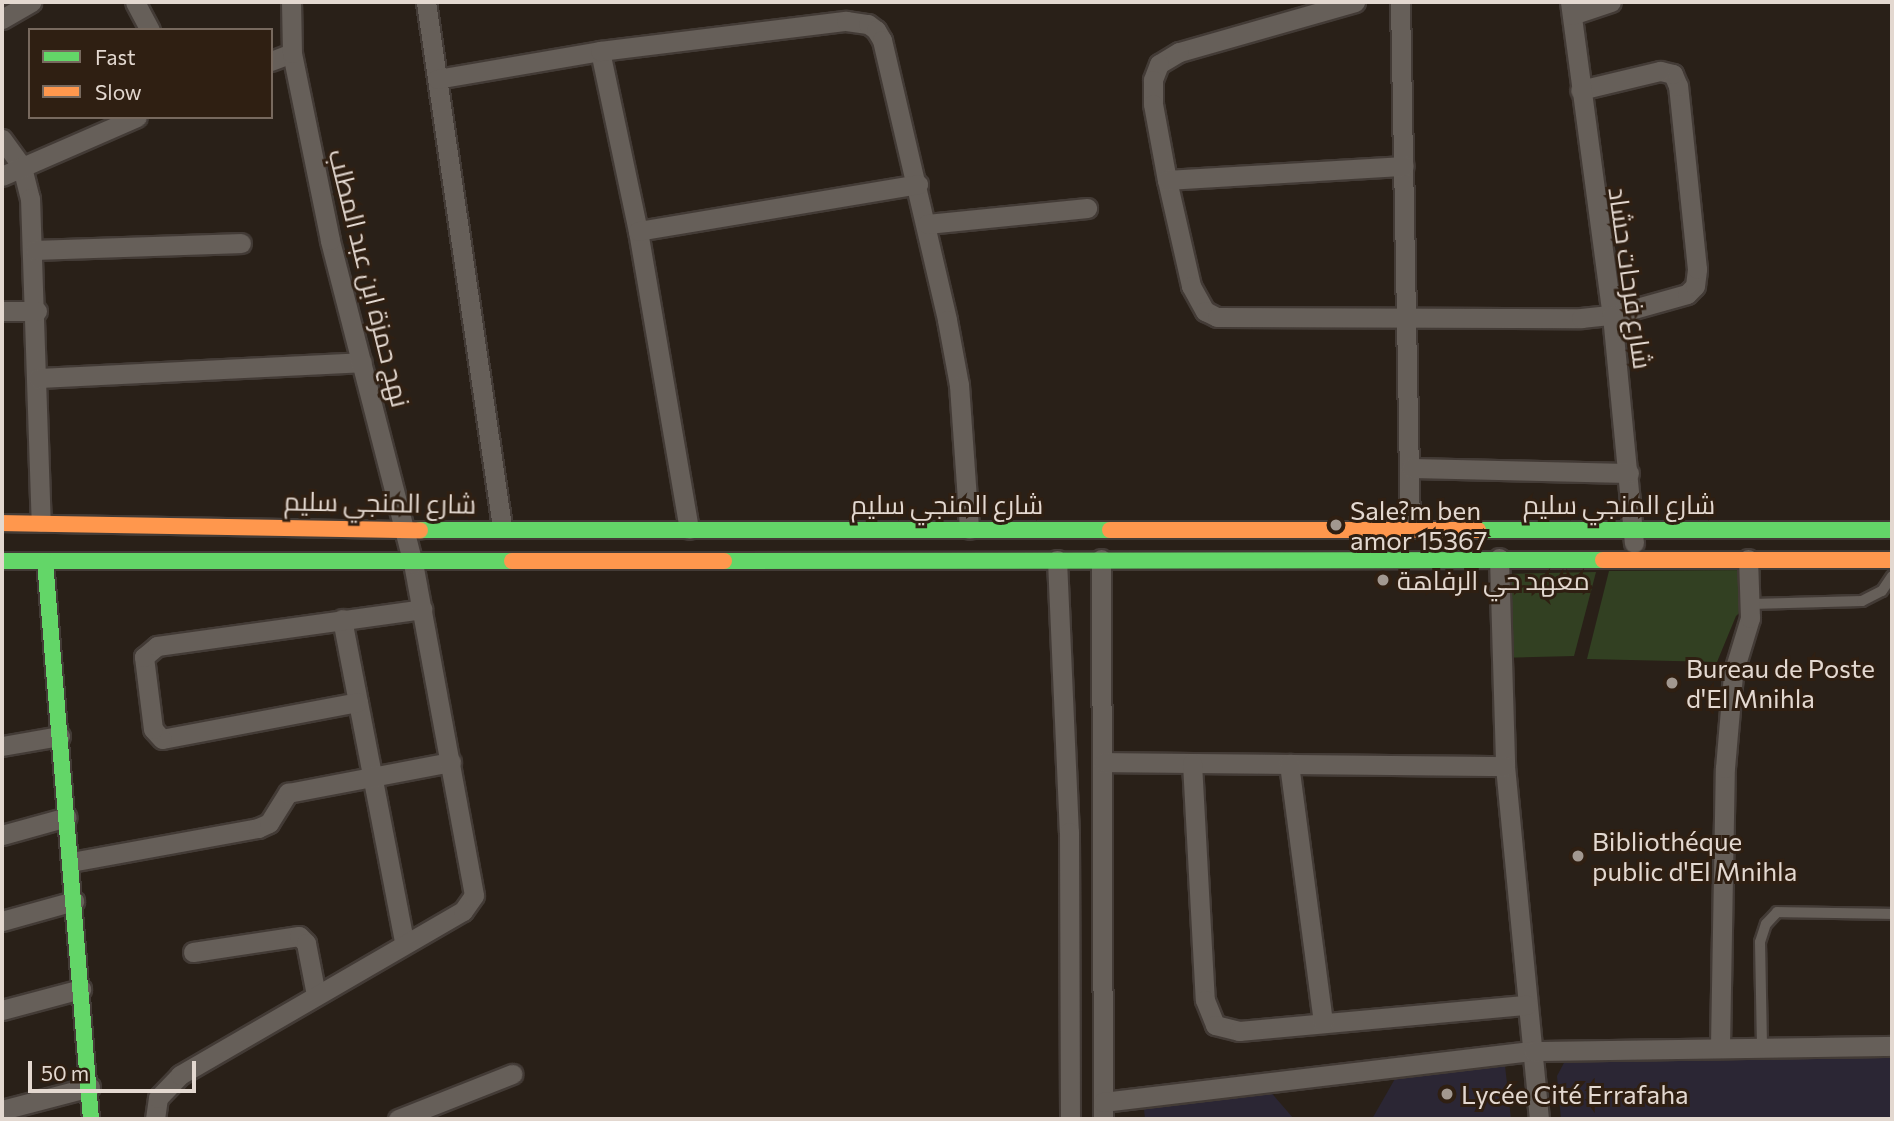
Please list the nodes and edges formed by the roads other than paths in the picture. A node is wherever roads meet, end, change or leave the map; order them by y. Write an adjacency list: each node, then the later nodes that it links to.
1 (32, 2): 10 (street)
2 (135, 2): 11 (street)
3 (290, 2): 13 (street, نهج حمزة ابن عبد المطلب)
4 (426, 2): 15 (street)
5 (1355, 2): 8 (street)
6 (1401, 2): 19 (street)
7 (1611, 2): 9 (street)
8 (1304, 8): 22 (street)
9 (1571, 9): 16 (street, شارع فرحات حشاد)
10 (2, 19)
11 (149, 28)
12 (600, 51): 15 (street); 23 (street); 26 (street)
13 (292, 52): 14 (street); 33 (street, نهج حمزة ابن عبد المطلب)
14 (273, 60)
15 (437, 79): 39 (street)
16 (1580, 90): 31 (street, شارع فرحات حشاد); 31 (street)
17 (132, 119): 20 (street)
18 (2, 139): 20 (street)
19 (1404, 166): 22 (street); 32 (street)
20 (22, 167): 21 (street); 28 (street)
21 (2, 176)
22 (1167, 180): 32 (street)
23 (918, 184): 25 (street); 26 (street)
24 (1087, 208): 25 (street)
25 (927, 224): 42 (street)
26 (638, 231): 41 (street)
27 (241, 243): 28 (street)
28 (35, 250): 30 (street)
29 (2, 311): 30 (street)
30 (37, 311): 34 (street)
31 (1612, 315): 32 (street); 36 (street, شارع فرحات حشاد)
32 (1408, 318): 35 (street)
33 (362, 362): 34 (street); 44 (street, نهج حمزة ابن عبد المطلب)
34 (38, 378): 37 (street)
35 (1411, 468): 36 (street); 40 (street)
36 (1629, 473): 43 (street, شارع فرحات حشاد)
37 (41, 522): 38 (main road, شارع المنجي سليم); 44 (main road, شارع المنجي سليم)
38 (2, 523)
39 (502, 527): 41 (main road, شارع المنجي سليم); 44 (main road, شارع المنجي سليم)
40 (1410, 528): 42 (main road, شارع المنجي سليم); 43 (main road, شارع المنجي سليم)
41 (689, 529): 42 (main road, شارع المنجي سليم)
42 (969, 529)
43 (1634, 529): 45 (main road, شارع المنجي سليم); 53 (street, شارع فرحات حشاد)
44 (405, 530): 54 (street, نهج حمزة ابن عبد المطلب)
45 (1892, 530)
46 (1499, 558): 47 (main road, شارع المنجي سليم); 53 (main road, شارع المنجي سليم); 66 (street)
47 (1101, 559): 49 (main road, شارع المنجي سليم); 63 (street)
48 (1748, 559): 50 (main road, شارع المنجي سليم); 53 (main road, شارع المنجي سليم); 56 (street)
49 (1057, 560): 54 (main road, شارع المنجي سليم); 92 (street)
50 (1892, 560)
51 (2, 561): 52 (main road, شارع المنجي سليم)
52 (45, 561): 54 (main road, شارع المنجي سليم); 60 (main road)
53 (1635, 561)
54 (413, 564): 57 (street, نهج حمزة ابن عبد المطلب)
55 (1892, 576): 56 (lane)
56 (1751, 604): 81 (street)
57 (422, 609): 58 (street); 62 (street, نهج حمزة ابن عبد المطلب)
58 (342, 619): 59 (street); 59 (street)
59 (358, 702): 67 (street)
60 (60, 736): 61 (street); 68 (main road)
61 (2, 746)
62 (452, 762): 67 (street); 74 (street, نهج حمزة ابن عبد المطلب)
63 (1104, 762): 64 (street); 88 (street)
64 (1192, 762): 65 (street); 80 (street)
65 (1289, 764): 66 (street); 80 (street)
66 (1505, 766): 78 (street)
67 (373, 779): 70 (street); 74 (street)
68 (67, 817): 69 (street); 70 (main road)
69 (2, 835)
70 (71, 862): 71 (main road)
71 (74, 901): 73 (street); 76 (main road)
72 (1892, 914): 82 (lane)
73 (2, 921)
74 (404, 942): 77 (street, نهج حمزة ابن عبد المطلب)
75 (193, 952): 77 (street)
76 (81, 989): 79 (street); 86 (main road)
77 (316, 995): 90 (street, نهج حمزة ابن عبد المطلب)
78 (1527, 1005): 80 (street); 84 (street)
79 (2, 1010)
80 (1323, 1023)
81 (1720, 1046): 82 (street); 84 (street)
82 (1762, 1046): 83 (street)
83 (1892, 1046)
84 (1533, 1051): 88 (street); 93 (street)
85 (512, 1074): 91 (street)
86 (90, 1087): 87 (street); 89 (main road)
87 (2, 1110)
88 (1103, 1111)
89 (91, 1119)
90 (155, 1119)
91 (398, 1119)
92 (1070, 1119)
93 (1539, 1119)

